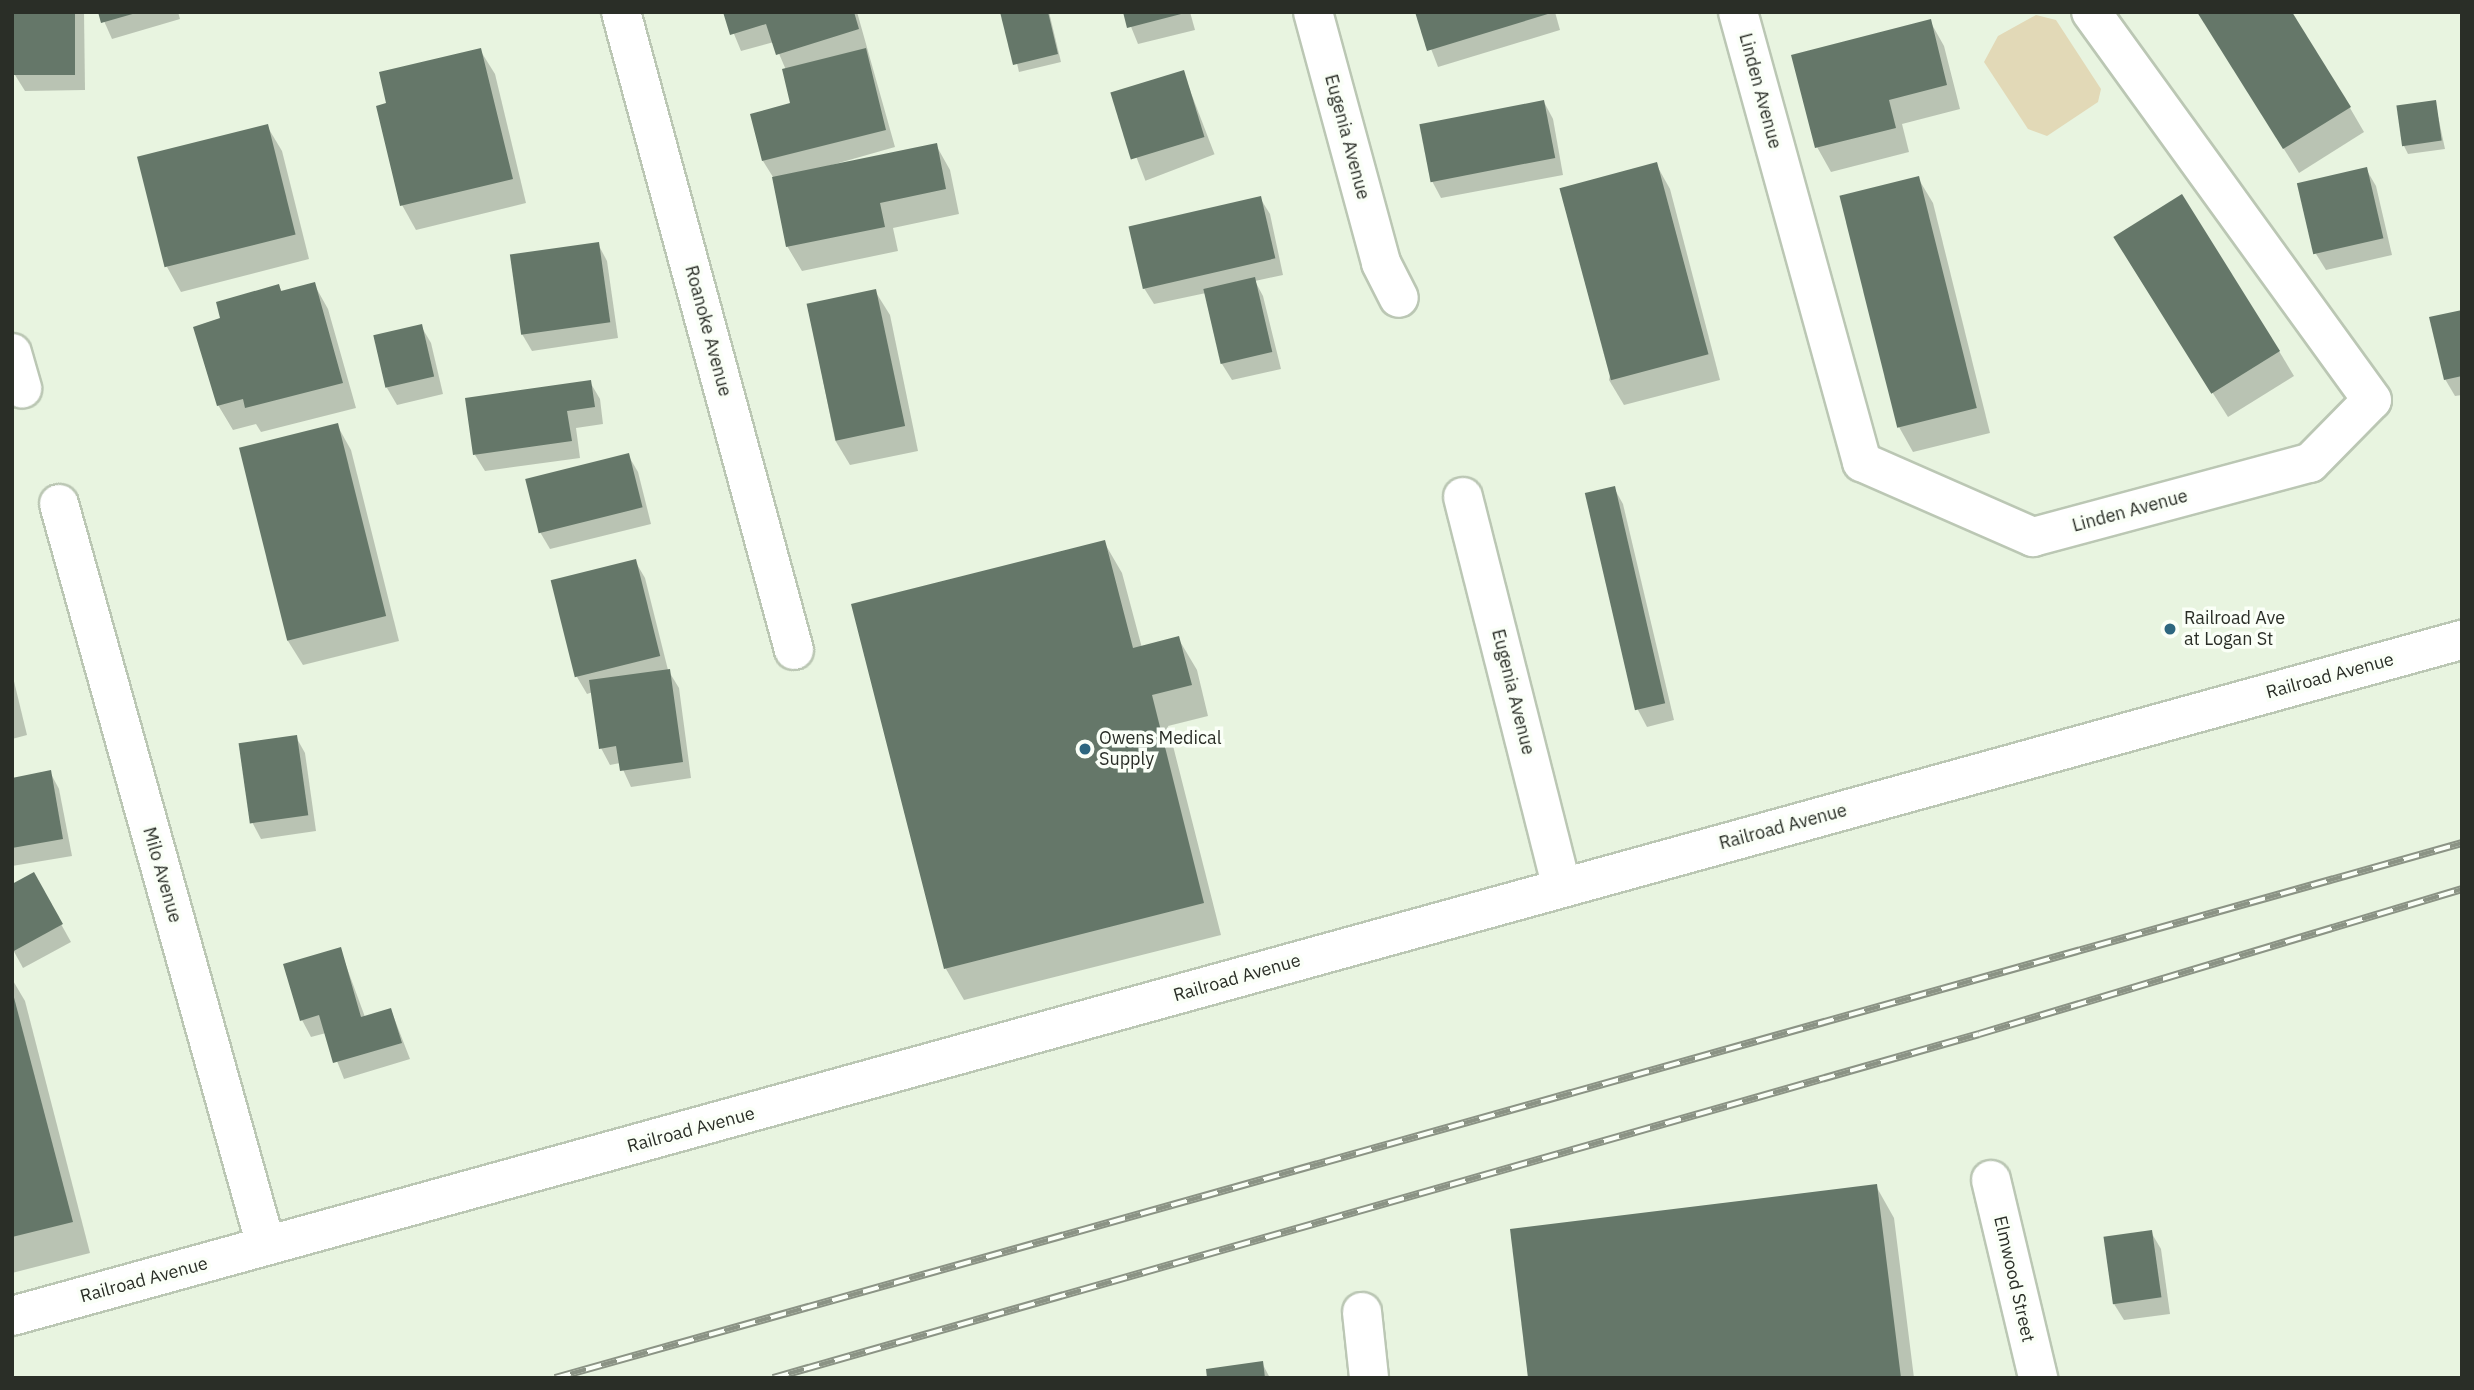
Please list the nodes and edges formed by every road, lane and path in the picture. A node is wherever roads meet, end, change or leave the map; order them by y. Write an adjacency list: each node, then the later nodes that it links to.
1 (621, 12): 11 (street, Roanoke Avenue)
2 (1313, 12): 5 (street, Eugenia Avenue)
3 (1738, 12): 4 (street, Linden Avenue)
4 (2091, 12)
5 (1399, 298)
6 (12, 353): 7 (street)
7 (22, 388)
8 (1463, 497): 12 (street, Eugenia Avenue)
9 (58, 504): 14 (street, Milo Avenue)
10 (2462, 640): 12 (street, Railroad Avenue)
11 (794, 650)
12 (1562, 887): 14 (street, Railroad Avenue)
13 (1991, 1180): 18 (street, Elmwood Street)
14 (266, 1246): 16 (street, Railroad Avenue)
15 (1362, 1312): 17 (street)
16 (12, 1316)
17 (1369, 1378)
18 (2038, 1378)

